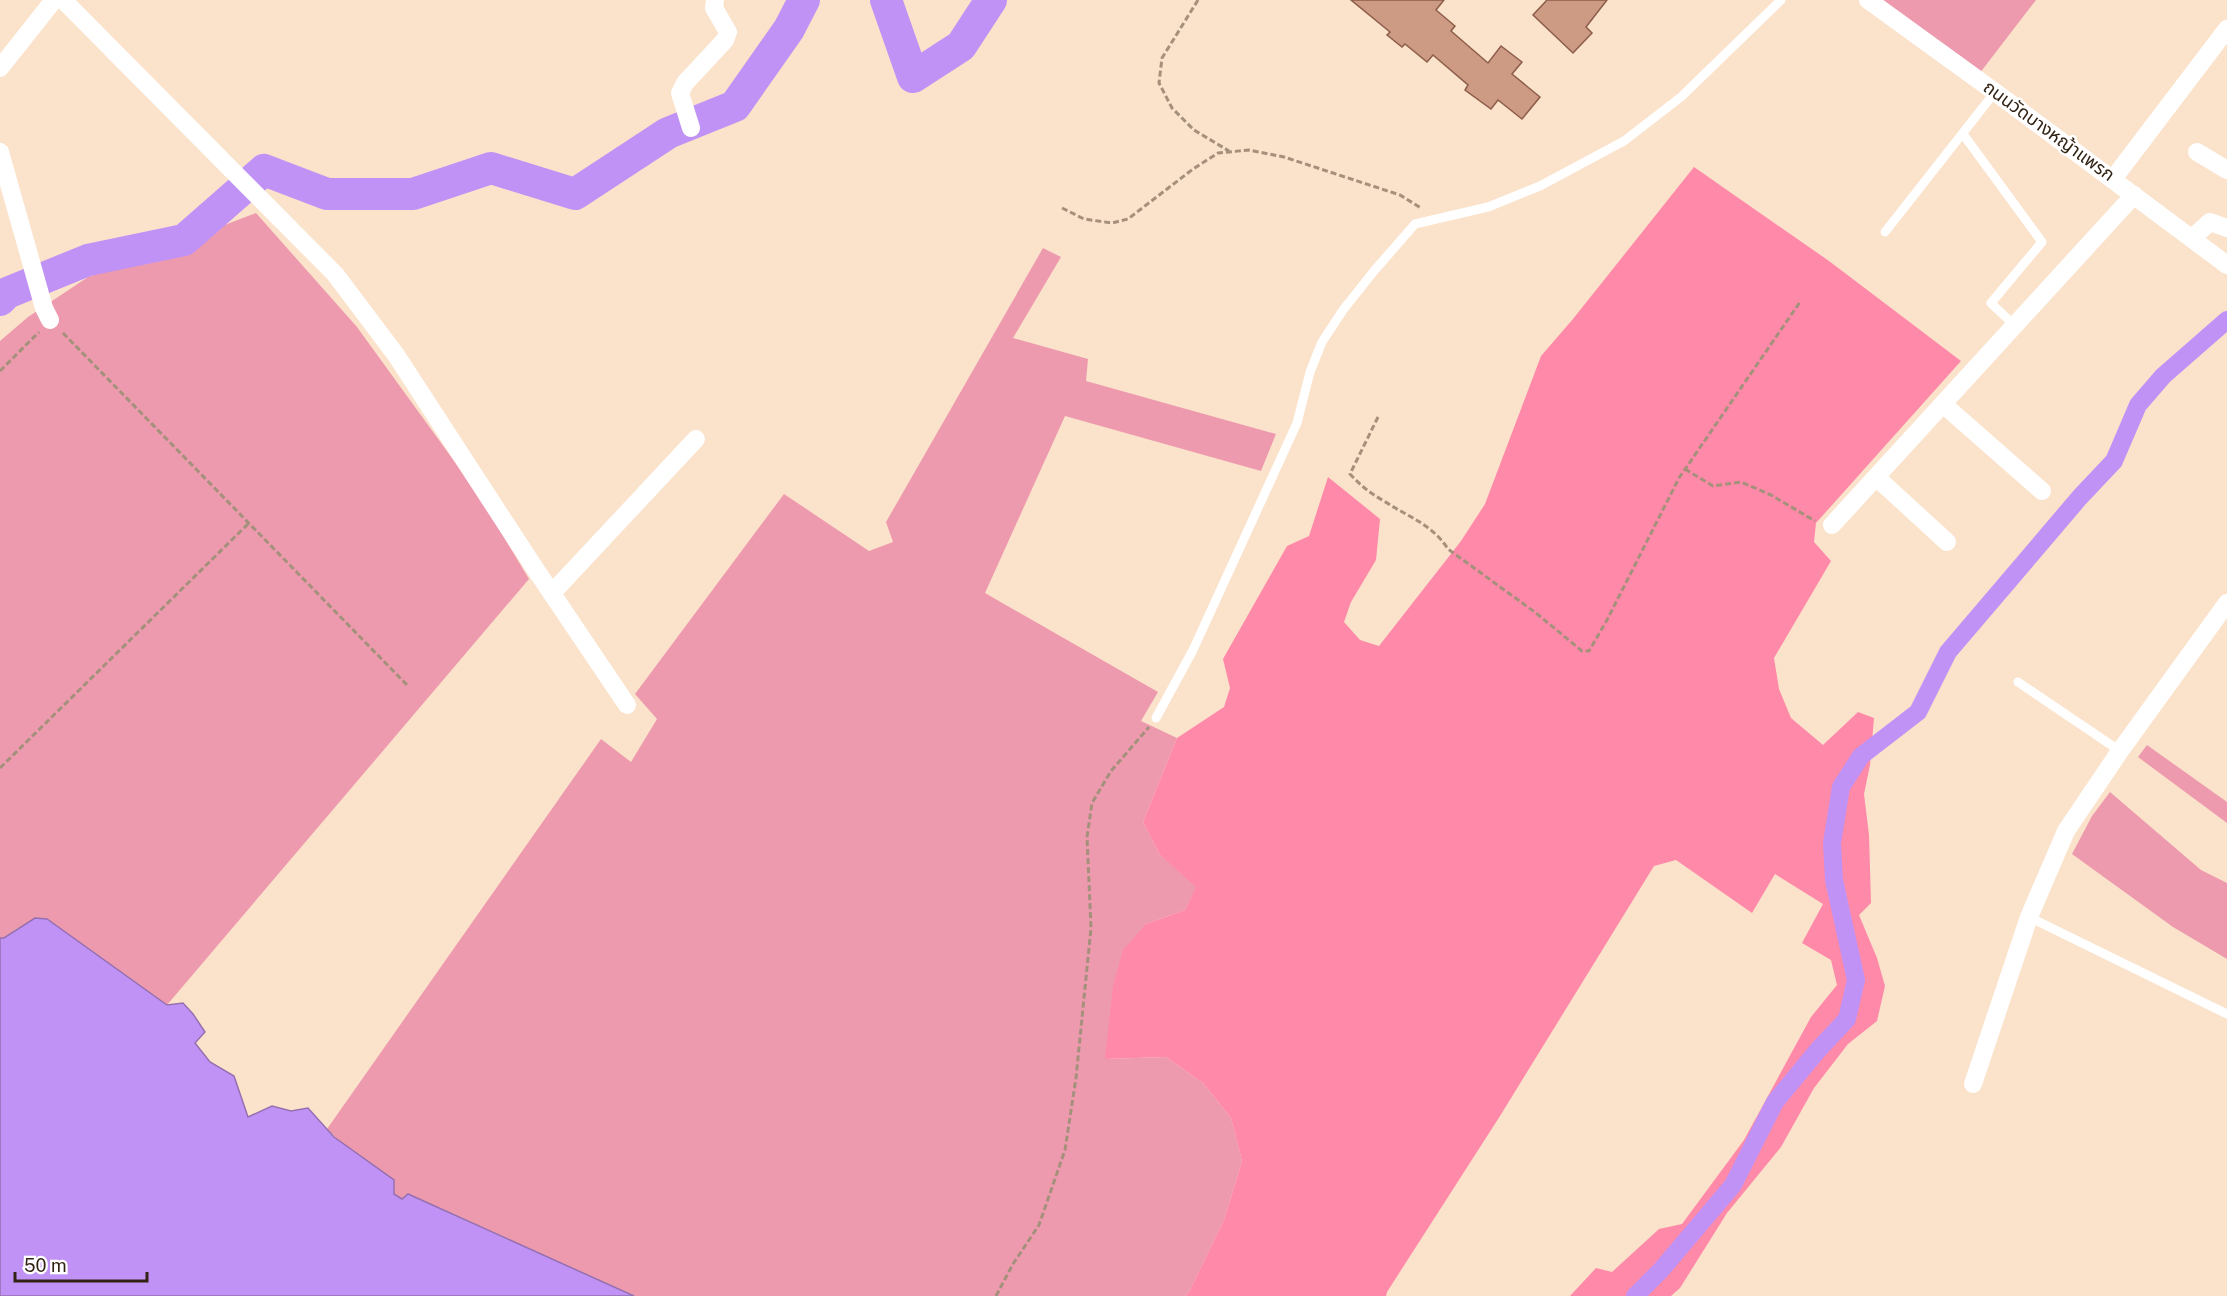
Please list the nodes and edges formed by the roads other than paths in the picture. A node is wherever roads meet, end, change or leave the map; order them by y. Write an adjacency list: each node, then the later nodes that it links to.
1 (54, 0): 7 (street)
2 (63, 0): 28 (street)
3 (715, 0): 9 (street)
4 (1780, 0): 32 (lane)
5 (1868, 0): 8 (street, ถนนวัดบางหญ้าแพรก)
6 (2227, 29): 14 (street)
7 (0, 68)
8 (1995, 92): 10 (lane); 14 (street, ถนนวัดบางหญ้าแพรก)
9 (691, 128)
10 (1963, 134): 17 (lane); 21 (lane)
11 (0, 152): 20 (street)
12 (2198, 152): 13 (street)
13 (2227, 170)
14 (2113, 179): 15 (street, ถนนวัดบางหญ้าแพรก)
15 (2134, 195): 18 (street, ถนนวัดบางหญ้าแพรก); 21 (street)
16 (2227, 228): 18 (street)
17 (1884, 232)
18 (2192, 238): 19 (street, ถนนวัดบางหญ้าแพรก)
19 (2227, 265)
20 (47, 314)
21 (2015, 326): 22 (street)
22 (1944, 405): 24 (street); 25 (street)
23 (696, 439): 28 (street)
24 (1876, 477): 26 (street); 27 (street)
25 (2042, 491)
26 (1832, 525)
27 (1947, 542)
28 (552, 593): 31 (street)
29 (2227, 603): 33 (street)
30 (2018, 682): 33 (lane)
31 (627, 705)
32 (1156, 718)
33 (2120, 751): 34 (street)
34 (2029, 917): 35 (lane); 36 (street)
35 (2227, 1014)
36 (1973, 1084)

